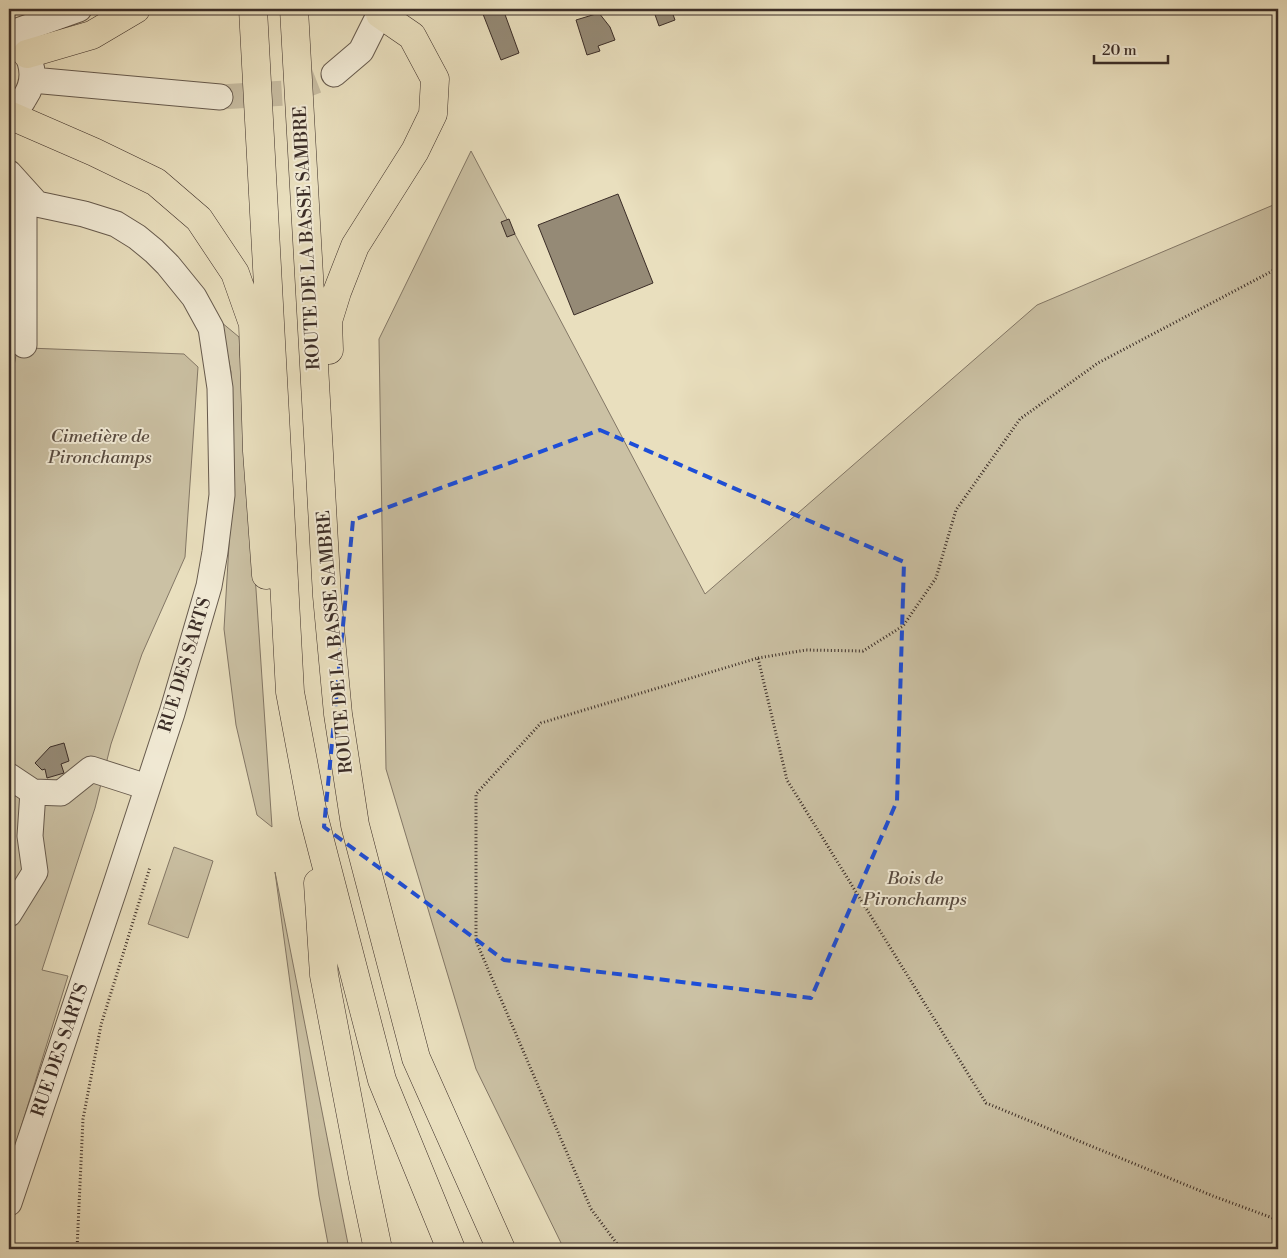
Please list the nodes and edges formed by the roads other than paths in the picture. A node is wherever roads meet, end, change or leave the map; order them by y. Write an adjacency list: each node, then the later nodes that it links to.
1 (79, 9): 6 (street)
2 (136, 9): 6 (highway)
3 (253, 9): 15 (highway)
4 (294, 9): 14 (highway, ROUTE DE LA BASSE SAMBRE)
5 (381, 11): 7 (street); 14 (highway)
6 (15, 41): 8 (street)
7 (334, 74)
8 (32, 80): 9 (street); 10 (street)
9 (220, 97)
10 (9, 114): 15 (highway)
11 (9, 173): 12 (street)
12 (23, 202): 13 (street); 17 (street, RUE DES SARTS)
13 (24, 345)
14 (327, 596): 24 (highway, ROUTE DE LA BASSE SAMBRE)
15 (290, 692): 19 (highway)
16 (9, 776): 18 (street)
17 (148, 787): 18 (street); 21 (street, RUE DES SARTS)
18 (33, 792): 20 (street)
19 (313, 814): 22 (highway); 23 (highway)
20 (9, 914)
21 (9, 1203)
22 (378, 1249)
23 (451, 1249)
24 (501, 1249)

